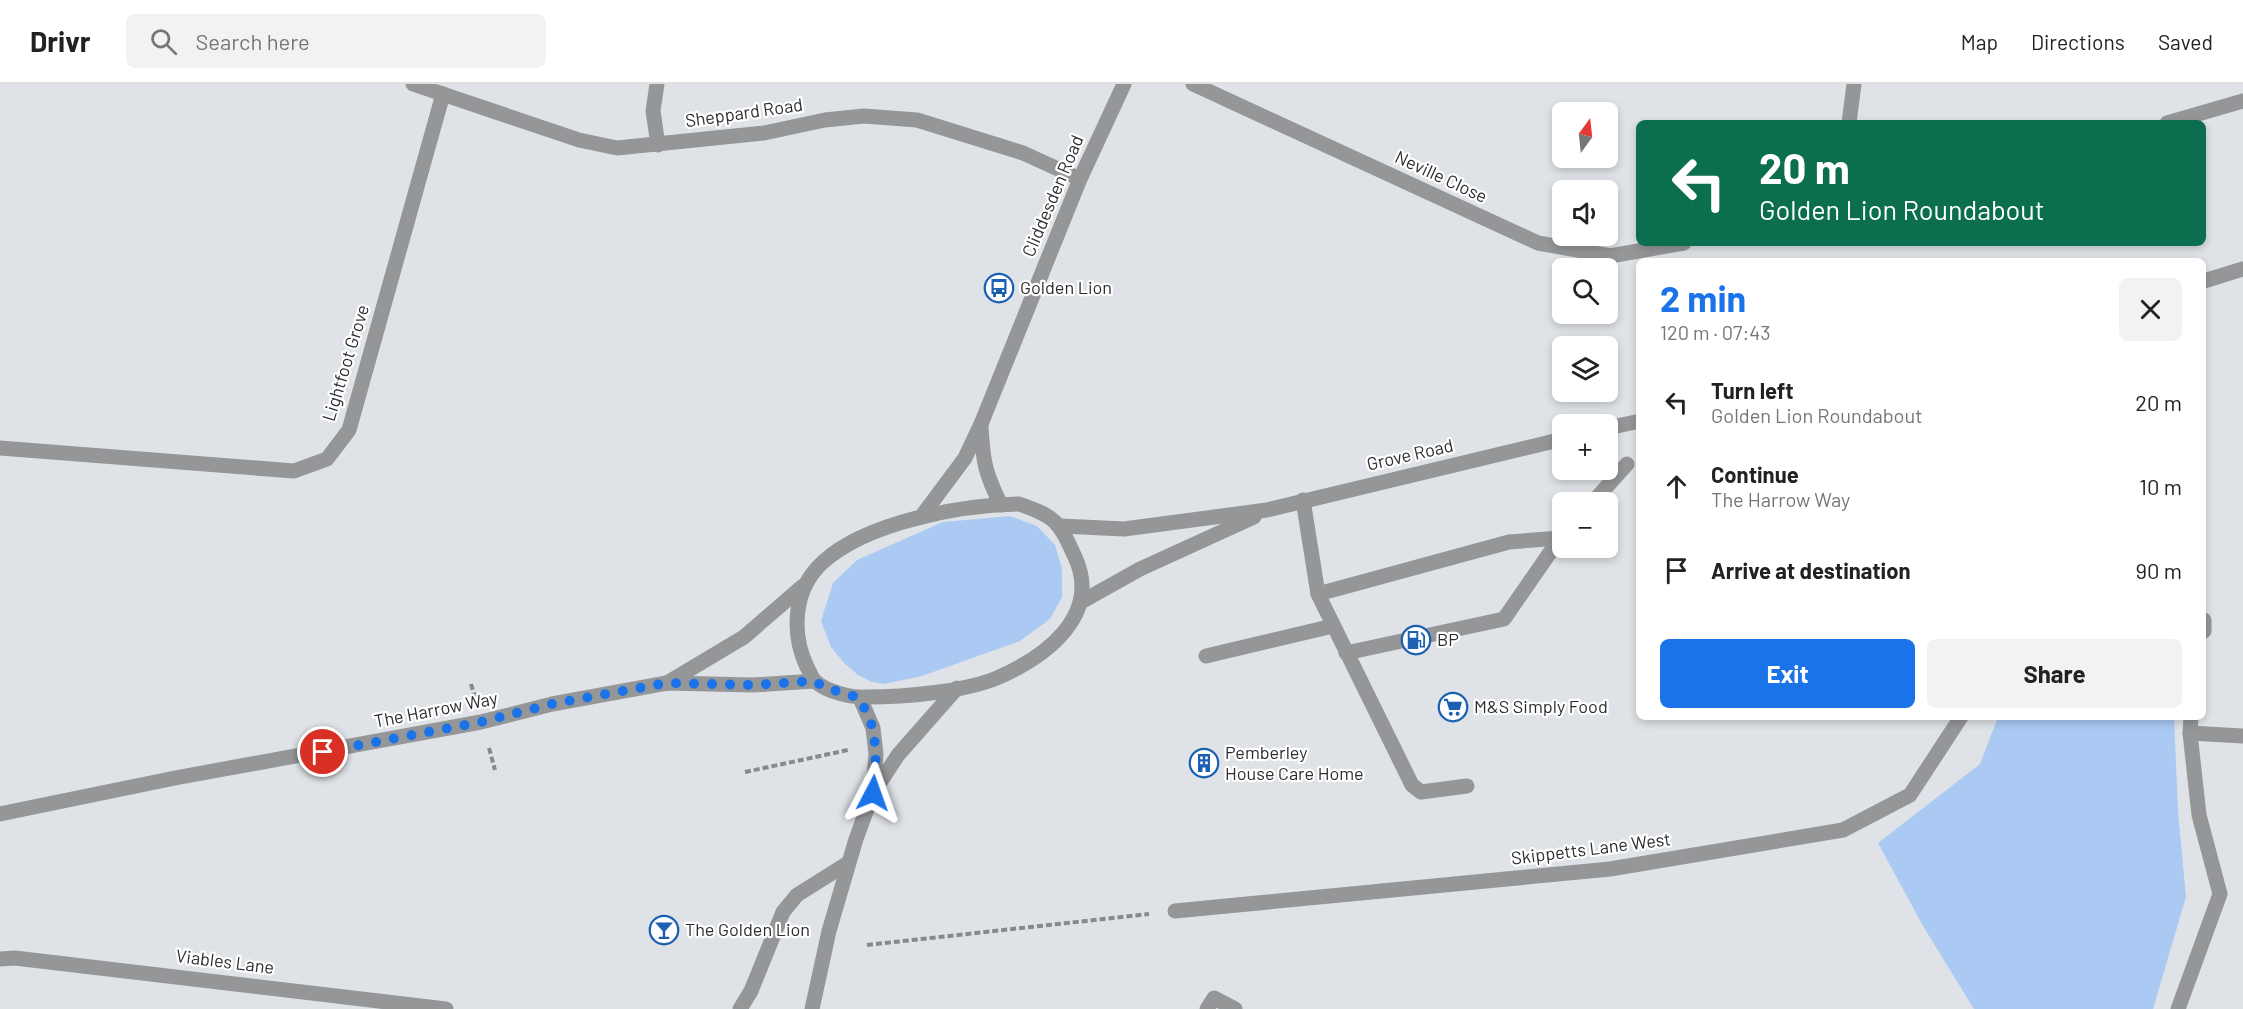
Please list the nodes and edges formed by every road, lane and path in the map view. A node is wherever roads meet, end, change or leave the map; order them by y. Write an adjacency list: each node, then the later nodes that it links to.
1 (413, 84): 6 (street, Sheppard Road)
2 (657, 84): 10 (street)
3 (1124, 84): 11 (street, Cliddesden Road)
4 (1193, 84): 12 (street, Neville Close)
5 (1854, 84): 8 (street)
6 (443, 94): 10 (street, Sheppard Road); 19 (street, Lightfoot Grove)
7 (2243, 101): 9 (street)
8 (1849, 120)
9 (2178, 120)
10 (658, 145): 11 (street, Sheppard Road)
11 (1080, 179): 16 (street, Cliddesden Road)
12 (1667, 246)
13 (2243, 269): 14 (street)
14 (2206, 279)
15 (1636, 422): 17 (street)
16 (981, 424): 23 (street, Cliddesden Road); 25 (street, Cliddesden Road)
17 (1618, 426)
18 (1552, 442): 22 (street, Grove Road)
19 (0, 448)
20 (1627, 464): 21 (street)
21 (1602, 492)
22 (1303, 501): 24 (street, Grove Road); 30 (street)
23 (1001, 505): 25 (street); 26 (street)
24 (1267, 510): 26 (street, Grove Road); 31 (street, Grove Road)
25 (921, 516): 29 (street)
26 (1061, 525): 31 (street)
27 (1552, 538): 30 (street)
28 (1552, 551): 33 (street)
29 (808, 582): 35 (street); 36 (street, The Harrow Way)
30 (1318, 594): 32 (street)
31 (1082, 602): 37 (street)
32 (1333, 626): 33 (street); 34 (street)
33 (1346, 653): 45 (street)
34 (1206, 656)
35 (814, 681): 36 (street, The Harrow Way); 38 (street)
36 (667, 683): 47 (street, The Harrow Way)
37 (957, 688): 38 (street); 46 (street)
38 (860, 698): 46 (street)
39 (1959, 720): 49 (street, Skippetts Lane West)
40 (2191, 720): 41 (street)
41 (2190, 733): 42 (street); 57 (street)
42 (2243, 736)
43 (848, 750): 44 (path)
44 (744, 772)
45 (1467, 786)
46 (873, 793): 48 (street)
47 (0, 814)
48 (848, 863): 53 (street); 54 (street)
49 (1174, 911): 50 (path)
50 (867, 945)
51 (0, 958): 52 (street, Viables Lane)
52 (446, 1009)
53 (740, 1009)
54 (812, 1009)
55 (1207, 1009): 56 (street)
56 (1236, 1009)
57 (2178, 1009)

